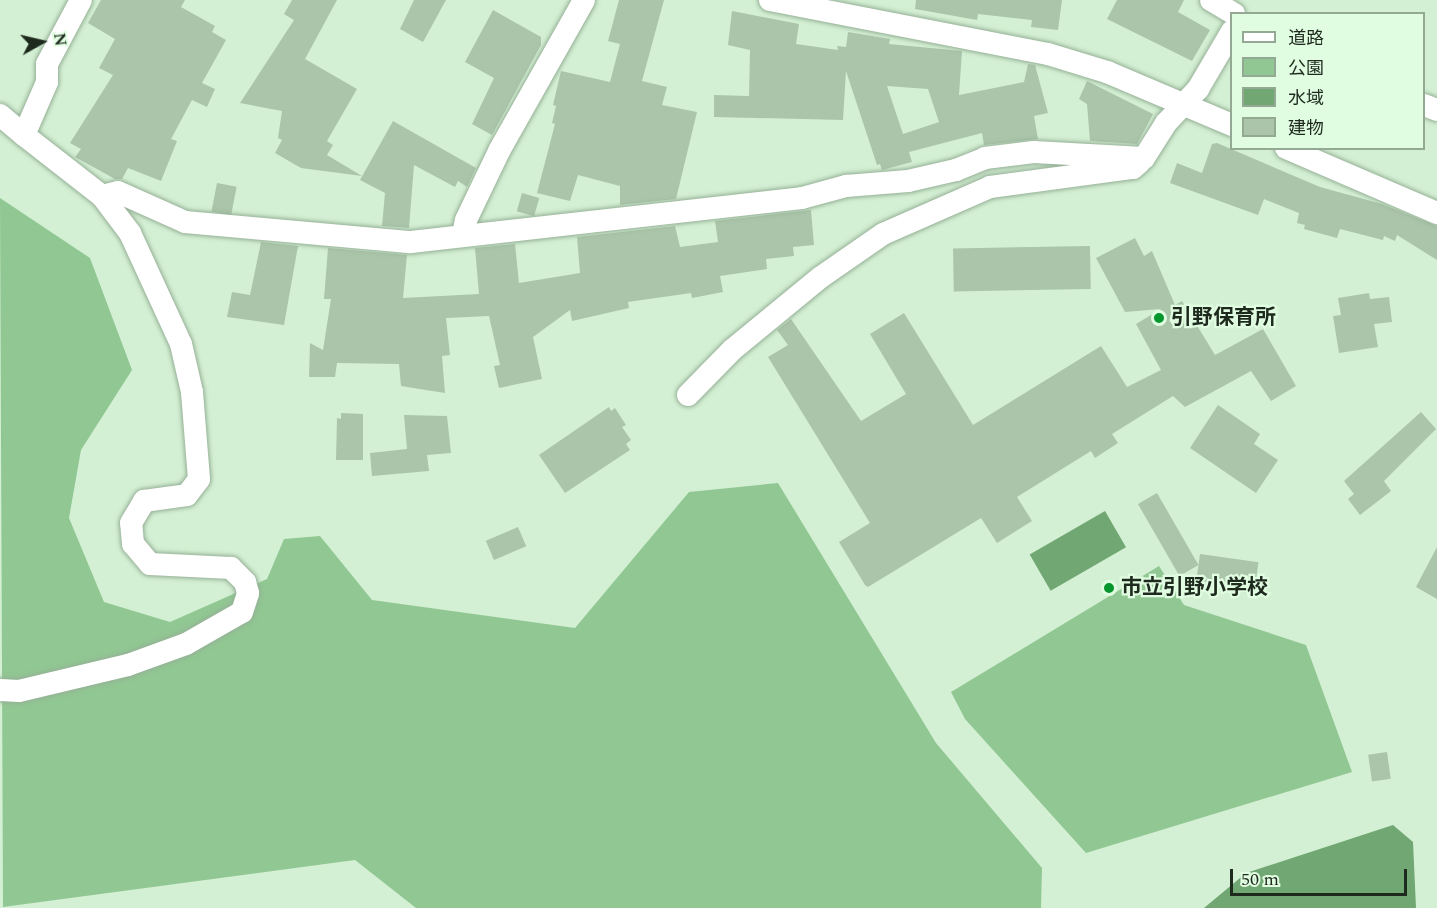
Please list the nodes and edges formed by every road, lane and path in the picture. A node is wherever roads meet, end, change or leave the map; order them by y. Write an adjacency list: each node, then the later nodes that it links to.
1 (81, 0): 10 (street)
2 (584, 0): 15 (street)
3 (770, 0): 7 (street)
4 (1210, 0): 5 (street)
5 (1231, 12)
6 (1230, 34): 7 (street)
7 (1182, 104): 9 (street); 12 (street)
8 (0, 115): 10 (street)
9 (1230, 124)
10 (24, 135): 13 (street)
11 (1291, 150): 14 (street)
12 (1144, 158): 15 (street); 16 (street)
13 (102, 196): 15 (street); 17 (street)
14 (1437, 213)
15 (463, 235)
16 (688, 395)
17 (0, 690)

